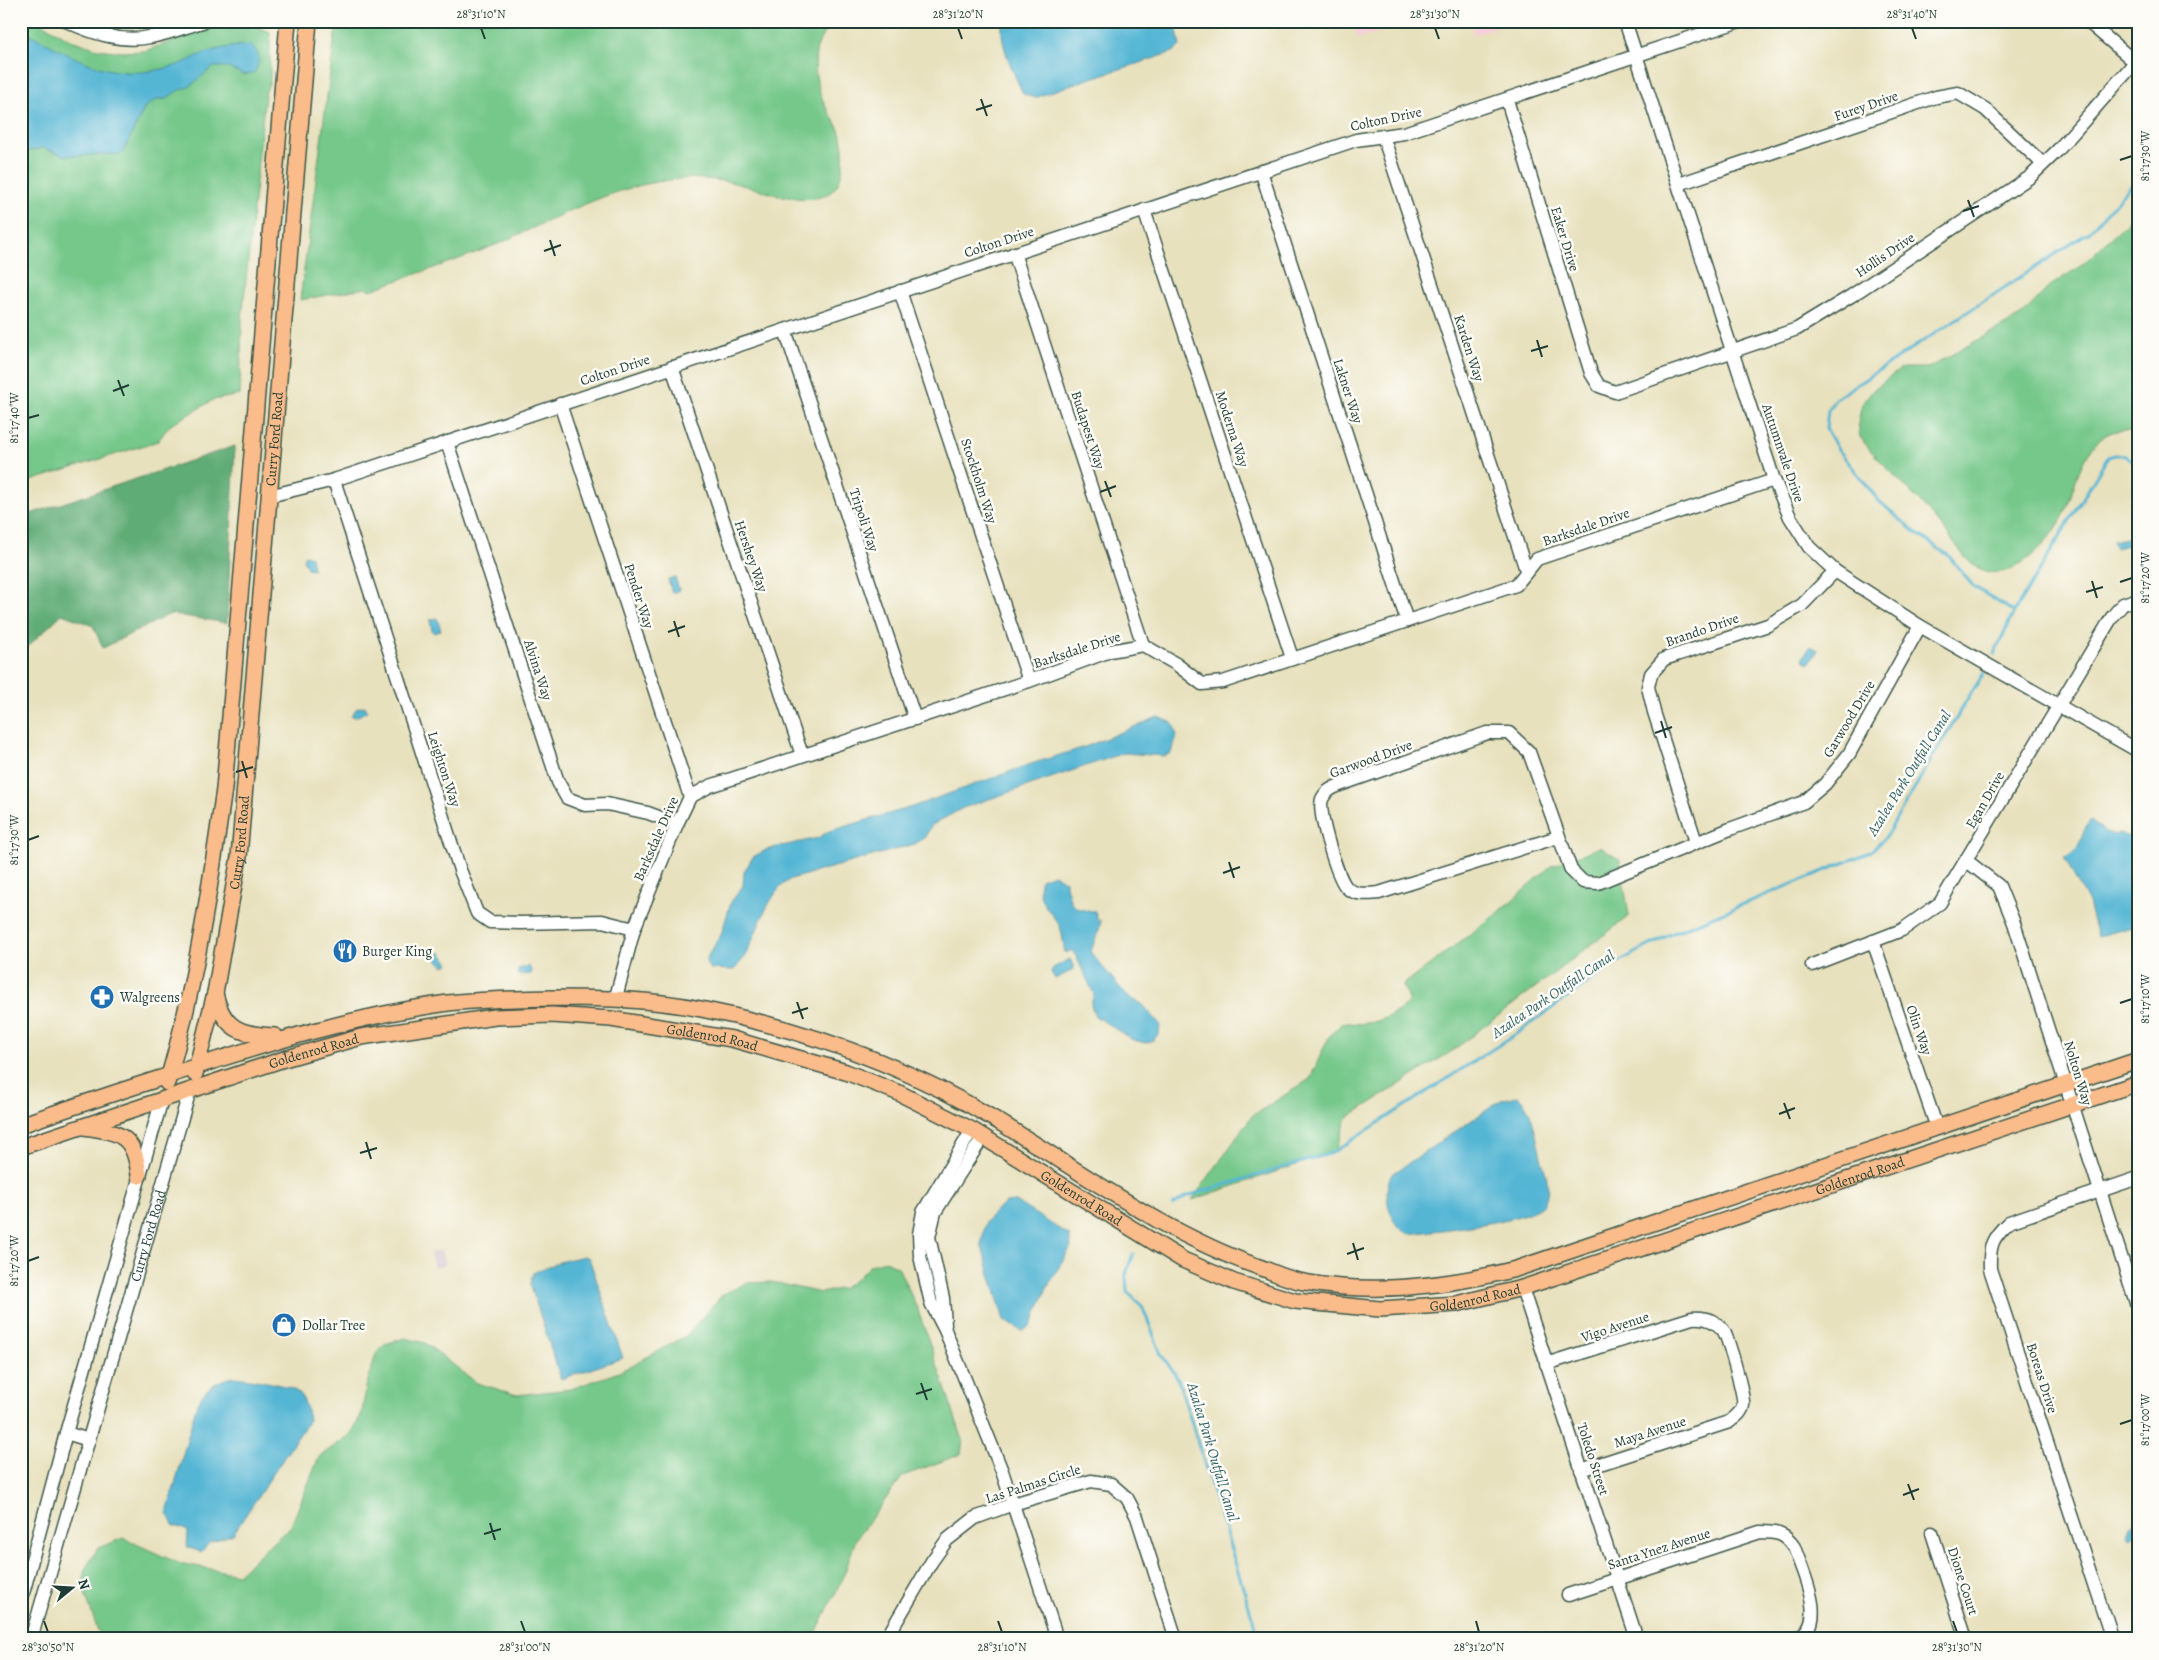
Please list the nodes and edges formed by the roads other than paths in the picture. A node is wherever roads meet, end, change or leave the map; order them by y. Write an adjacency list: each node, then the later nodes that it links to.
1 (206, 21): 8 (street)
2 (288, 21): 19 (main road, Curry Ford Road)
3 (309, 21): 29 (main road, Curry Ford Road)
4 (1740, 21): 9 (street, Colton Drive)
5 (2087, 21): 11 (street)
6 (73, 23): 8 (street)
7 (1625, 23): 9 (street, Autumnvale Drive); 10 (street, Autumnvale Drive)
8 (95, 27)
9 (1636, 56): 10 (street, Colton Drive); 16 (street, Autumnvale Drive)
10 (1622, 61): 12 (street, Colton Drive)
11 (2136, 61): 14 (street, Hollis Drive)
12 (1507, 100): 13 (street, Colton Drive); 24 (street, Eaker Drive)
13 (1383, 136): 15 (street, Colton Drive); 31 (street, Karden Way)
14 (2043, 164): 16 (street, Furey Drive); 22 (street, Hollis Drive)
15 (1260, 171): 17 (street, Colton Drive); 34 (street, Lakner Way)
16 (1679, 184): 22 (street, Autumnvale Drive)
17 (1144, 210): 18 (street, Colton Drive); 37 (street, Moderna Way)
18 (1014, 253): 20 (street, Colton Drive); 36 (street, Budapest Way)
19 (268, 256): 29 (main road); 30 (main road, Curry Ford Road)
20 (900, 291): 21 (street, Colton Drive); 38 (street, Stockholm Way)
21 (785, 330): 23 (street, Colton Drive); 41 (street, Tripoli Way)
22 (1733, 352): 24 (street, Hollis Drive); 28 (street, Autumnvale Drive)
23 (672, 367): 25 (street, Colton Drive); 43 (street, Hershey Way)
24 (1599, 386)
25 (560, 404): 26 (street, Colton Drive); 44 (street, Pender Way)
26 (447, 442): 27 (street, Colton Drive); 45 (street, Alvina Way)
27 (334, 480): 29 (street, Colton Drive); 49 (street, Leighton Way)
28 (1774, 480): 31 (street, Barksdale Drive); 32 (street, Autumnvale Drive)
29 (269, 496): 40 (main road, Curry Ford Road)
30 (247, 508): 40 (main road); 60 (main road, Curry Ford Road)
31 (1526, 570): 34 (street, Barksdale Drive)
32 (1835, 571): 35 (street, Autumnvale Drive); 47 (street, Brando Drive)
33 (2138, 599): 39 (street, Egan Drive)
34 (1407, 621): 37 (street, Barksdale Drive)
35 (1920, 626): 39 (street, Autumnvale Drive); 47 (street, Garwood Drive)
36 (1144, 645): 37 (street, Barksdale Drive); 38 (street, Barksdale Drive)
37 (1292, 658)
38 (1029, 681): 41 (street, Barksdale Drive)
39 (2059, 704): 42 (street, Autumnvale Drive); 48 (street, Egan Drive)
40 (251, 714): 52 (main road, Curry Ford Road)
41 (915, 719): 43 (street, Barksdale Drive)
42 (2138, 751)
43 (802, 755): 44 (street, Barksdale Drive)
44 (690, 797): 45 (street, Barksdale Drive)
45 (677, 824): 49 (street, Barksdale Drive)
46 (1558, 836): 46 (street, Garwood Drive); 47 (street, Garwood Drive)
47 (1696, 842)
48 (1967, 861): 50 (street, Egan Drive); 62 (street, Nolton Way)
49 (634, 929): 53 (street, Barksdale Drive)
50 (1873, 941): 51 (street, Egan Drive); 70 (street, Olin Way)
51 (1812, 965)
52 (215, 993): 57 (main road); 59 (main road, Curry Ford Road)
53 (616, 997): 54 (main road, Goldenrod Road); 55 (main road); 57 (main road, Goldenrod Road)
54 (697, 1008): 56 (main road); 67 (main road, Goldenrod Road)
55 (552, 1014): 56 (main road, Goldenrod Road); 63 (main road, Goldenrod Road)
56 (638, 1023): 66 (main road, Goldenrod Road)
57 (288, 1037): 59 (main road, Goldenrod Road)
58 (2138, 1060): 62 (main road, Goldenrod Road)
59 (197, 1066): 60 (main road, Goldenrod Road); 63 (main road, Curry Ford Road)
60 (169, 1075): 64 (main road, Curry Ford Road); 68 (main road, Goldenrod Road)
61 (2138, 1083): 65 (main road, Goldenrod Road)
62 (2067, 1084): 65 (street, Nolton Way); 70 (main road, Goldenrod Road)
63 (190, 1090): 64 (main road, Goldenrod Road); 86 (street, Curry Ford Road)
64 (162, 1099): 69 (main road, Goldenrod Road); 74 (street, Curry Ford Road)
65 (2072, 1104): 77 (street, Nolton Way); 78 (main road, Goldenrod Road)
66 (932, 1109): 67 (main road); 71 (main road, Goldenrod Road)
67 (994, 1119): 72 (main road, Goldenrod Road)
68 (21, 1125)
69 (80, 1127): 73 (main road, Goldenrod Road); 74 (main road)
70 (1937, 1128): 76 (main road, Goldenrod Road)
71 (977, 1133): 72 (main road); 81 (main road, Goldenrod Road); 88 (street)
72 (1033, 1144): 79 (main road, Goldenrod Road)
73 (21, 1147)
74 (139, 1176): 85 (street, Curry Ford Road)
75 (2138, 1178): 77 (street, Boreas Drive)
76 (1783, 1180): 78 (main road); 79 (main road, Goldenrod Road)
77 (2099, 1191): 82 (street, Nolton Way); 100 (street, Boreas Drive)
78 (1726, 1221): 80 (main road, Goldenrod Road)
79 (1321, 1284): 81 (main road)
80 (1522, 1288): 81 (main road, Goldenrod Road); 83 (street, Toledo Street)
81 (1259, 1290)
82 (2138, 1308)
83 (1546, 1364): 84 (street, Vigo Avenue); 87 (street, Toledo Street)
84 (1729, 1422): 87 (street, Maya Avenue)
85 (66, 1433): 86 (street); 92 (street, Curry Ford Road)
86 (89, 1440): 95 (street, Curry Ford Road)
87 (1581, 1470): 90 (street, Toledo Street)
88 (1013, 1504): 93 (street, Las Palmas Circle); 96 (street); 97 (street, Las Palmas Circle)
89 (1932, 1533): 99 (street, Dione Court)
90 (1616, 1578): 91 (street, Santa Ynez Avenue); 94 (street, Santa Ynez Avenue); 98 (street, Toledo Street)
91 (1568, 1595)
92 (21, 1601)
93 (889, 1638)
94 (1797, 1638)
95 (31, 1639)
96 (1055, 1639)
97 (1176, 1639)
98 (1638, 1639)
99 (1966, 1639)
100 (2112, 1639)

